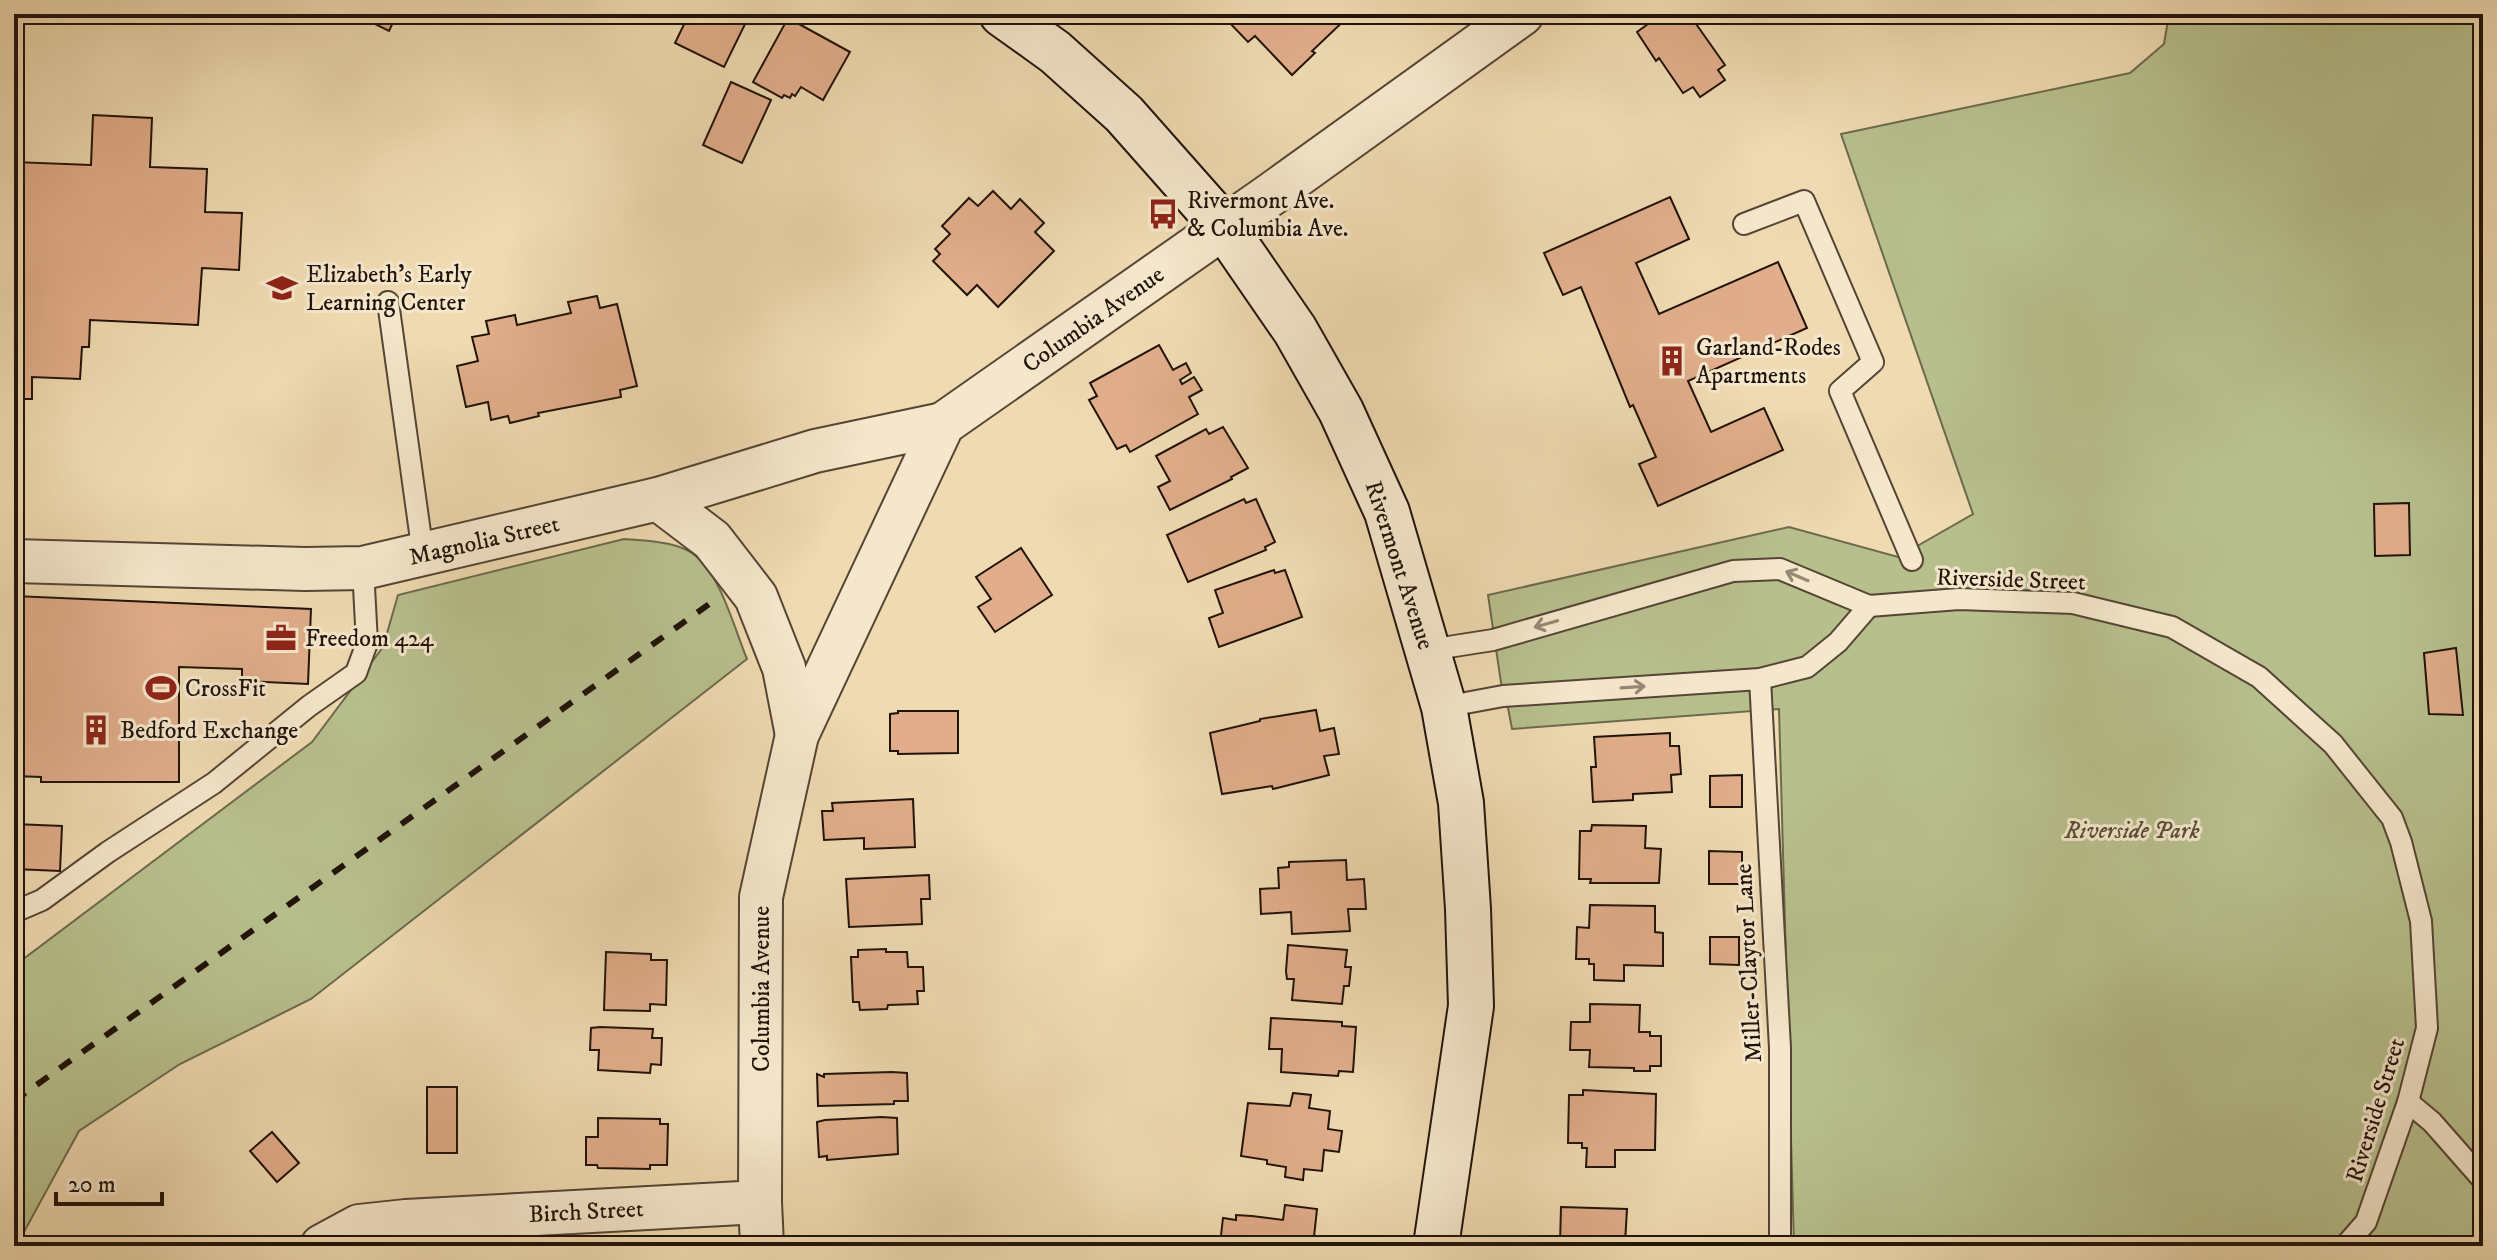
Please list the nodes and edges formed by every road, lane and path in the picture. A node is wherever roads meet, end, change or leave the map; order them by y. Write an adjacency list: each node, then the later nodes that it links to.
1 (1002, 14): 4 (main road, Rivermont Avenue)
2 (1522, 14): 4 (street, Columbia Avenue)
3 (1744, 224): 9 (lane)
4 (1224, 227): 6 (street, Columbia Avenue); 13 (main road, Rivermont Avenue)
5 (388, 302): 8 (lane)
6 (943, 424): 7 (street, Magnolia Street); 16 (street, Columbia Avenue)
7 (658, 499): 8 (street, Magnolia Street); 16 (street, Columbia Avenue)
8 (423, 554): 11 (street, Magnolia Street)
9 (1912, 560)
10 (14, 561): 11 (street, Magnolia Street)
11 (363, 568): 17 (lane)
12 (1869, 606): 13 (lane, one-way to 13); 14 (lane); 18 (lane, Riverside Street)
13 (1429, 650): 15 (main road, Rivermont Avenue)
14 (1760, 679): 15 (lane, one-way to 14); 24 (lane, Miller-Claytor Lane)
15 (1444, 707): 23 (main road, Rivermont Avenue)
16 (797, 735): 20 (street, Columbia Avenue)
17 (14, 912)
18 (2408, 1102): 19 (lane); 25 (lane, Riverside Street)
19 (2483, 1180)
20 (760, 1202): 21 (street, Birch Street); 22 (street, Columbia Avenue)
21 (322, 1246)
22 (762, 1246)
23 (1436, 1246)
24 (1780, 1246)
25 (2345, 1246)

